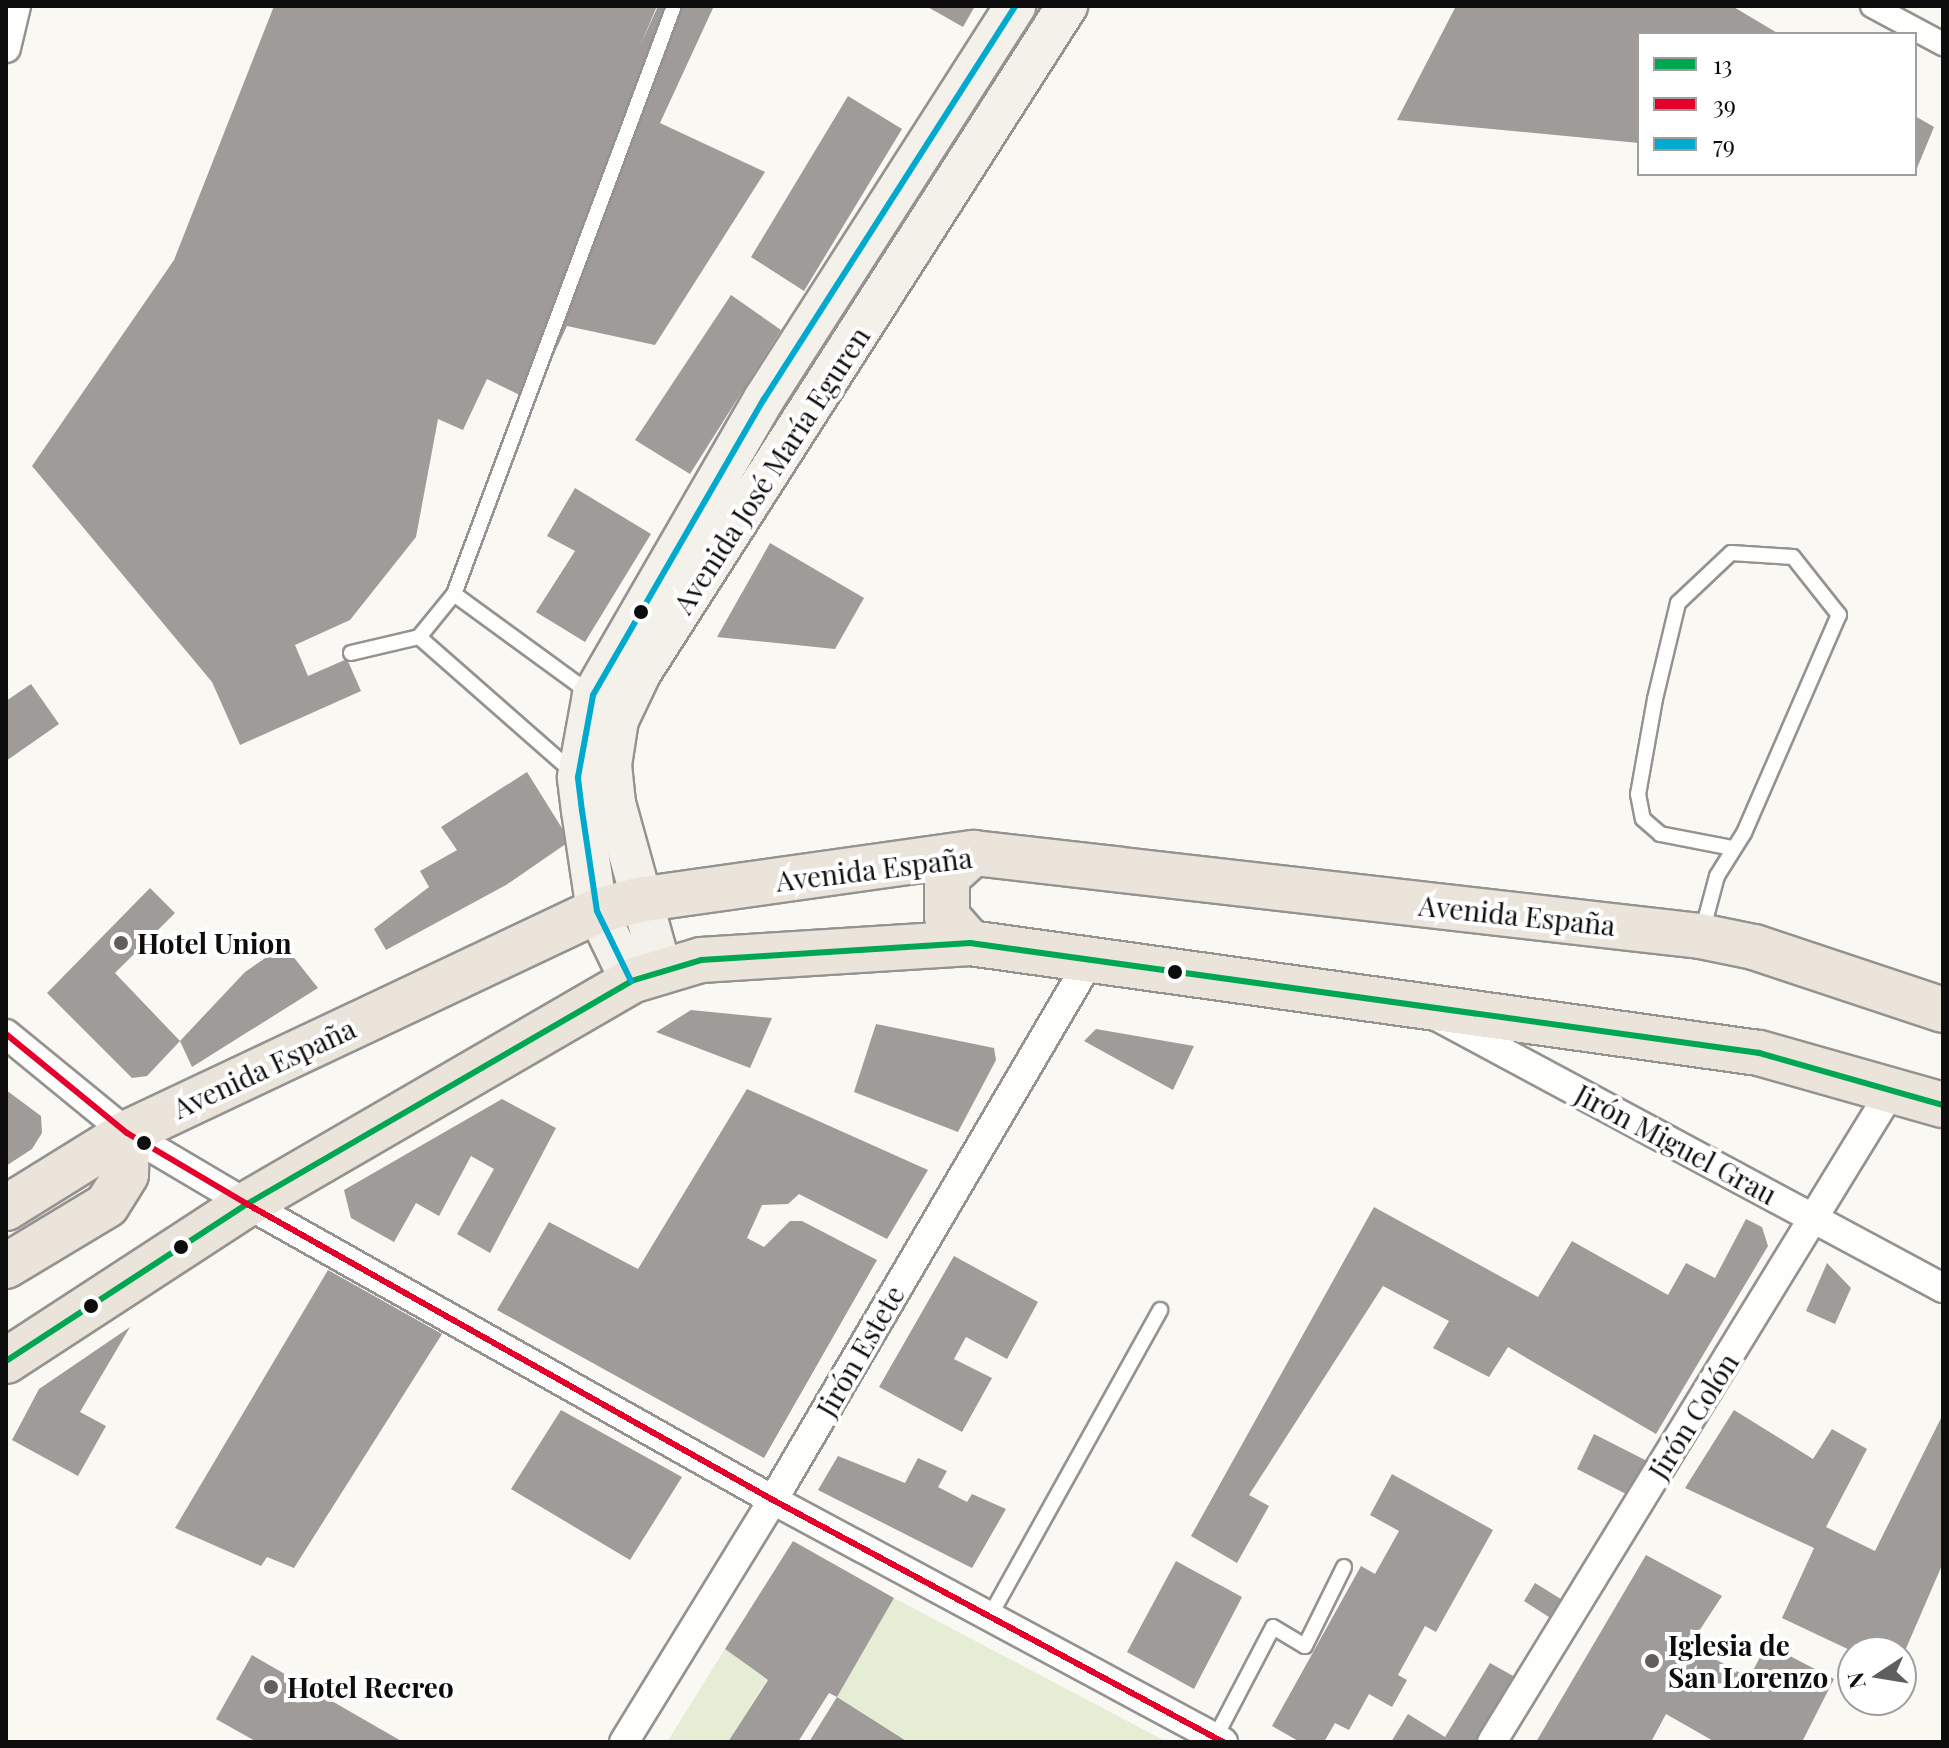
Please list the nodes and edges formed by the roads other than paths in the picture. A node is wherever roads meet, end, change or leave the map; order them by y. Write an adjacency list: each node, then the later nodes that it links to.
1 (16, 6): 7 (street)
2 (674, 6): 8 (lane)
3 (1015, 6): 11 (main road, Avenida José María Eguren)
4 (1067, 6): 15 (main road, Avenida José María Eguren)
5 (1872, 6): 6 (street)
6 (1943, 44)
7 (6, 48)
8 (454, 594): 9 (lane); 11 (lane)
9 (419, 637): 10 (lane); 12 (lane)
10 (351, 653)
11 (593, 695): 12 (main road, Avenida José María Eguren)
12 (578, 777): 16 (main road, Avenida José María Eguren)
13 (1732, 848): 13 (lane); 17 (lane)
14 (974, 853): 15 (main road, Avenida España); 17 (main road, Avenida España); 18 (main road)
15 (638, 900): 16 (main road, Avenida España); 20 (main road, Avenida José María Eguren)
16 (597, 911): 20 (main road, Avenida José María Eguren); 26 (main road, Avenida España)
17 (1700, 936): 22 (main road, Avenida España)
18 (970, 943): 19 (main road); 20 (main road)
19 (1091, 958): 21 (main road); 34 (street, Jirón Estete)
20 (646, 975): 27 (main road)
21 (1408, 1000): 24 (main road); 29 (street, Jirón Miguel Grau)
22 (1943, 1010)
23 (6, 1034): 26 (street)
24 (1893, 1088): 25 (main road); 29 (street, Jirón Colón)
25 (1943, 1105)
26 (127, 1133): 27 (street); 28 (main road, Avenida España); 30 (main road)
27 (247, 1204): 33 (main road); 34 (street)
28 (6, 1208)
29 (1815, 1219): 31 (street, Jirón Miguel Grau); 39 (street, Jirón Colón)
30 (6, 1266)
31 (1943, 1288)
32 (1160, 1310): 36 (lane)
33 (6, 1361)
34 (773, 1500): 36 (street); 38 (street, Jirón Estete)
35 (1344, 1567): 37 (lane)
36 (991, 1614): 37 (street)
37 (1219, 1740)
38 (624, 1742)
39 (1492, 1742)

